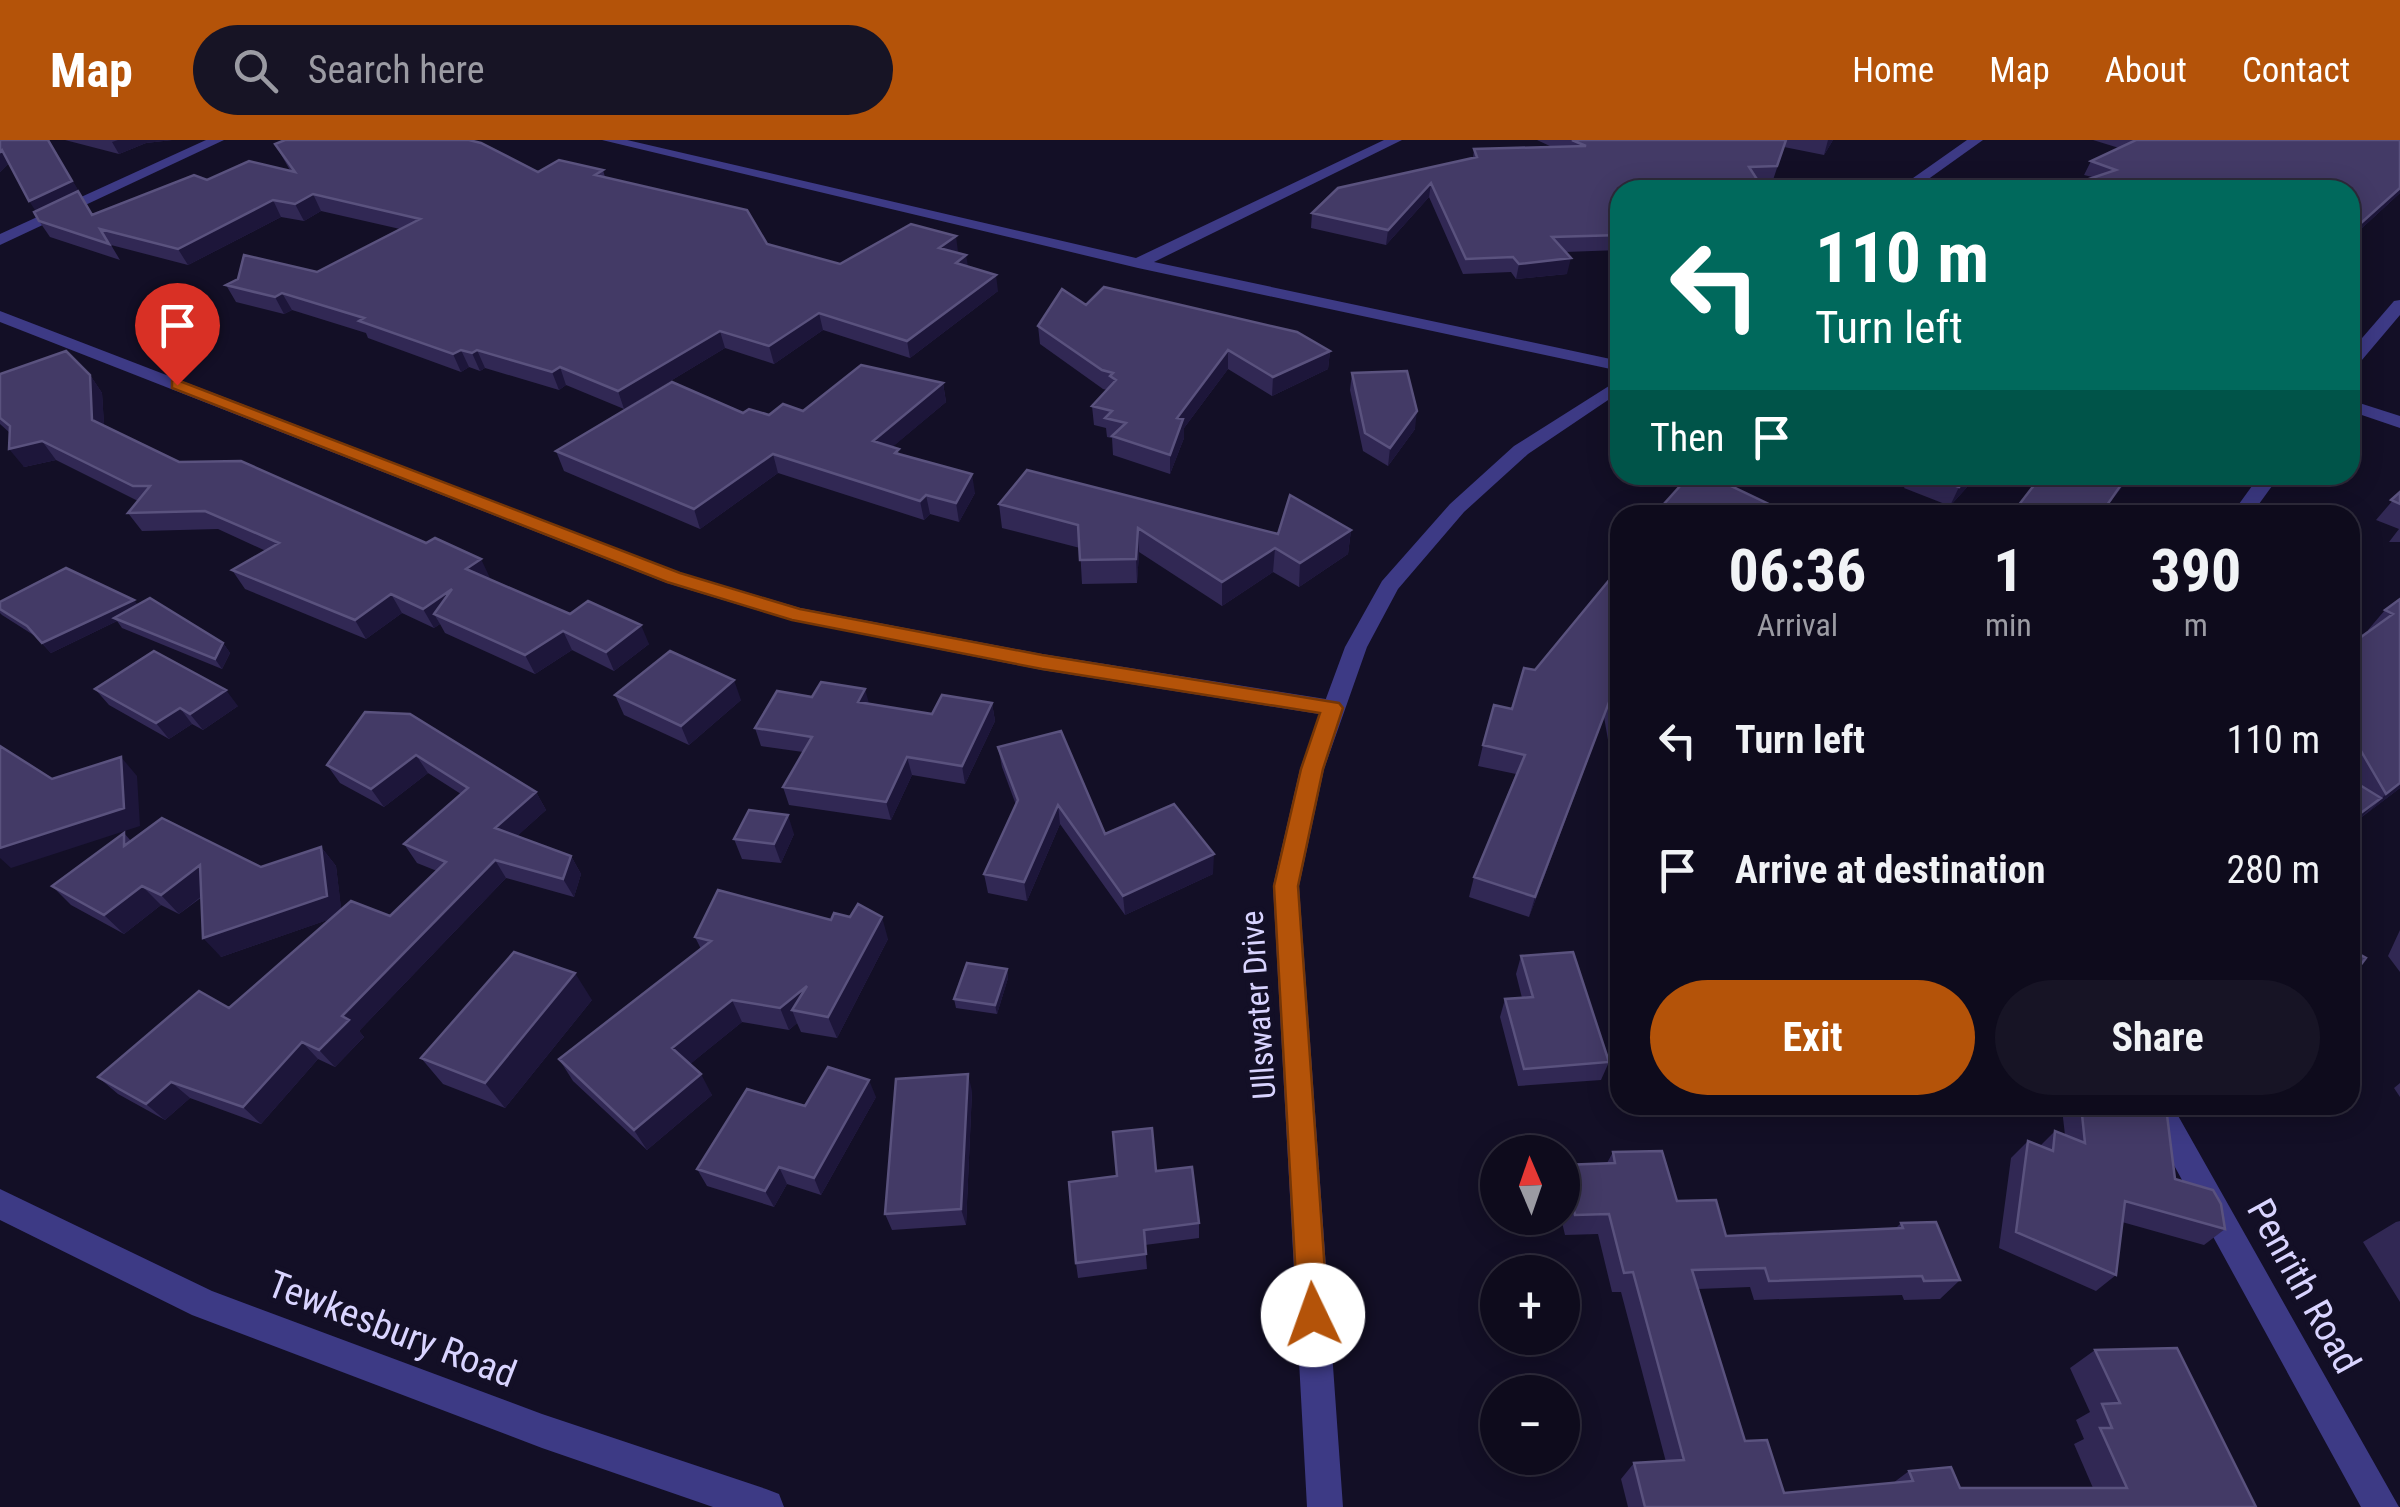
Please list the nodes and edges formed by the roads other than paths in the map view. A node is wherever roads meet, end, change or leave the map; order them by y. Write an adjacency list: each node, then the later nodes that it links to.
1 (217, 140): 6 (street)
2 (609, 140): 7 (street)
3 (1395, 140): 7 (street)
4 (1976, 140): 5 (street)
5 (1918, 180)
6 (0, 240)
7 (1138, 263): 11 (street)
8 (2400, 304): 10 (street)
9 (0, 316): 15 (street)
10 (2360, 351)
11 (1610, 364)
12 (1610, 391): 15 (street, Ullswater Drive)
13 (2360, 408): 14 (street)
14 (2400, 422)
15 (1332, 708): 19 (street, Ullswater Drive)
16 (2162, 1115): 20 (street, Penrith Road)
17 (0, 1204): 18 (street, Tewkesbury Road)
18 (766, 1507)
19 (1325, 1507)
20 (2381, 1507)

